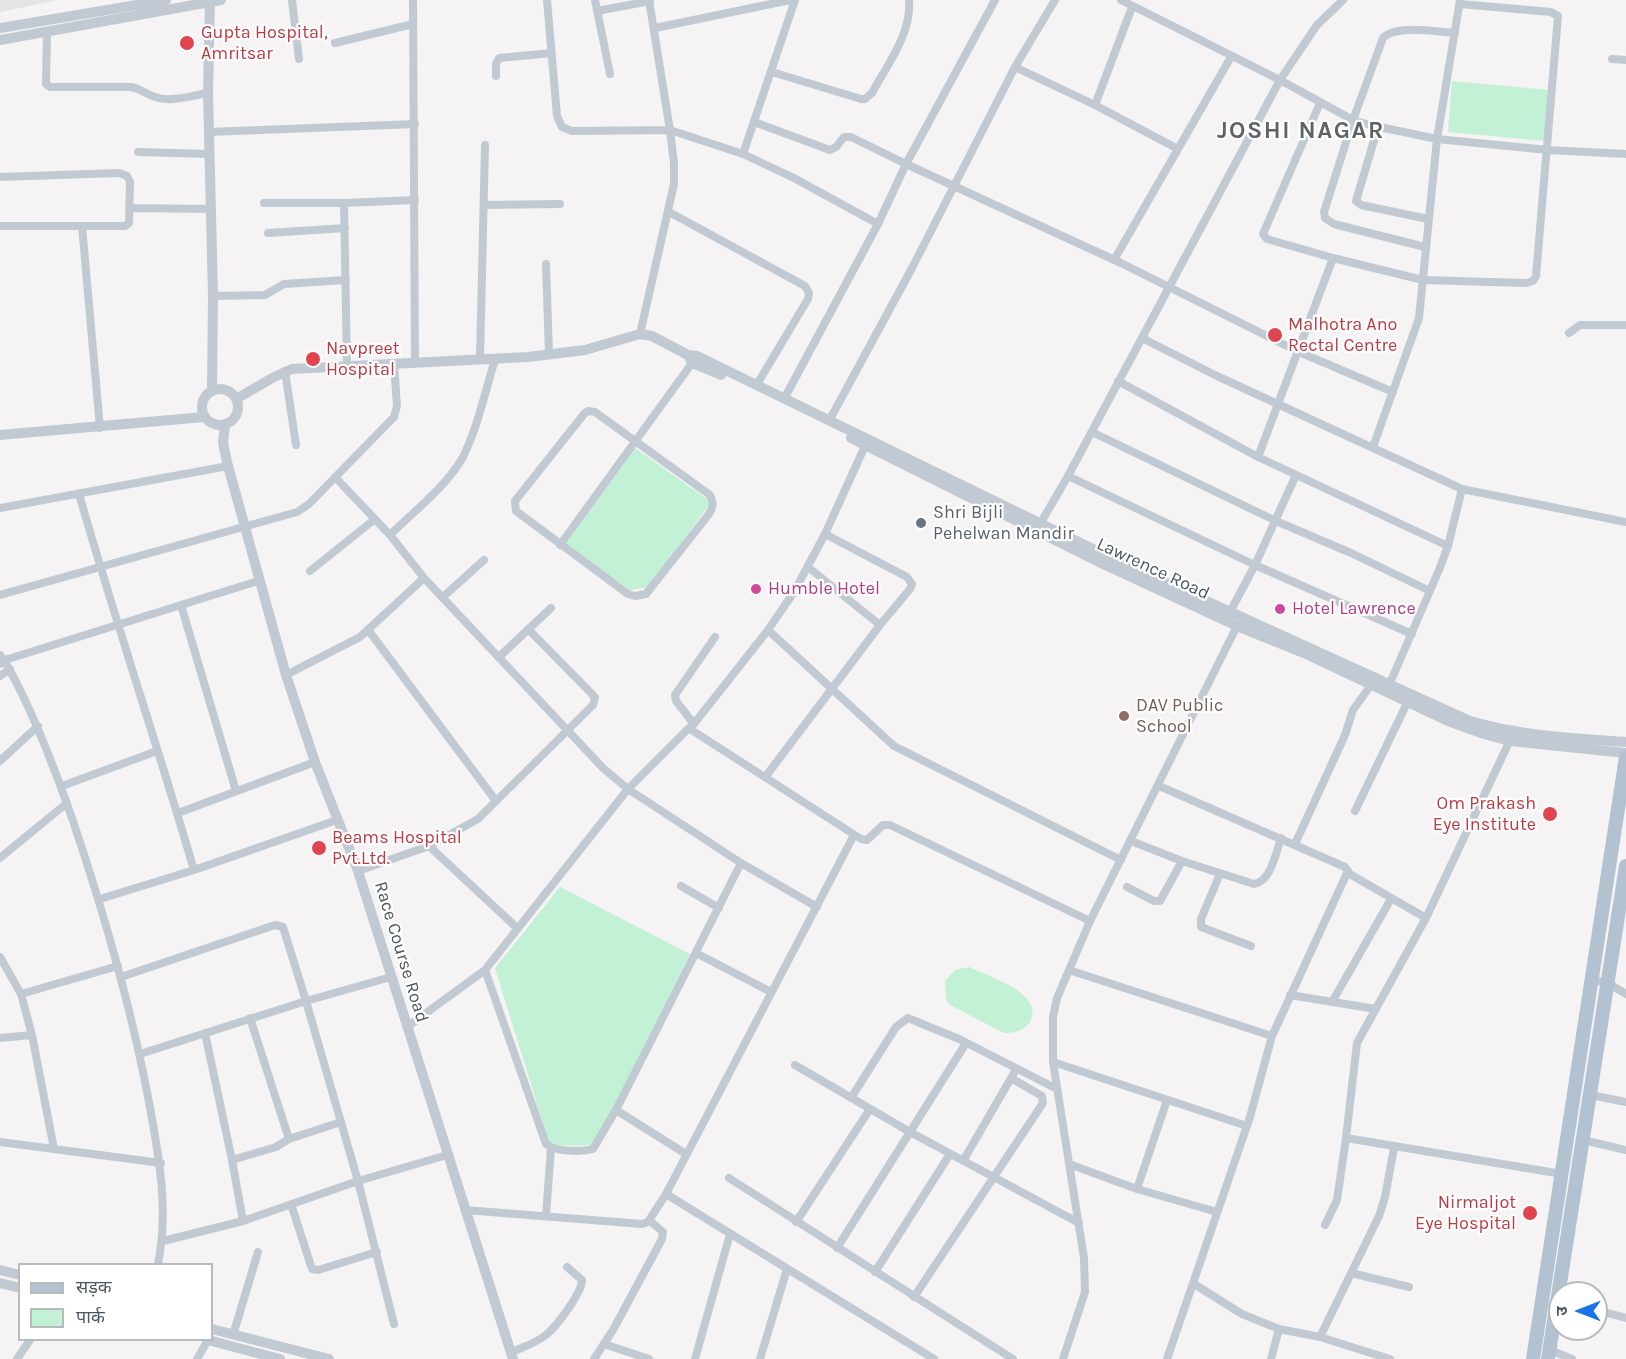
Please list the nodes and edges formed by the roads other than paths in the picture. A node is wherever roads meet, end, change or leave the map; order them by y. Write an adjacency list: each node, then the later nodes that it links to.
1 (166, 0): 19 (street)
2 (292, 0): 27 (street)
3 (413, 0): 18 (street)
4 (547, 0): 25 (street)
5 (595, 0): 17 (street)
6 (649, 0): 17 (street); 20 (street)
7 (790, 0): 20 (street)
8 (795, 0): 31 (street)
9 (909, 0): 31 (street)
10 (995, 0): 52 (street)
11 (1055, 0): 30 (street)
12 (1121, 0): 16 (street)
13 (1343, 0): 34 (street)
14 (214, 1): 21 (street); 35 (street)
15 (1460, 2): 22 (street); 47 (street)
16 (1132, 7): 26 (street); 37 (street)
17 (597, 11): 32 (street)
18 (413, 24): 24 (street); 40 (street)
19 (0, 28)
20 (655, 28): 42 (street)
21 (46, 32): 23 (street); 35 (street)
22 (1455, 33): 38 (street); 44 (street)
23 (0, 40)
24 (335, 44)
25 (552, 53): 33 (street); 42 (street)
26 (1231, 57): 34 (street); 46 (street)
27 (298, 59)
28 (1612, 59): 29 (street)
29 (1626, 60)
30 (1016, 67): 37 (street); 54 (street)
31 (772, 72): 39 (street)
32 (610, 74)
33 (496, 76)
34 (1280, 80): 36 (street); 75 (street)
35 (208, 93): 43 (street)
36 (1320, 103): 38 (street); 70 (street)
37 (1095, 105): 46 (street)
38 (1353, 120): 41 (street); 69 (street)
39 (754, 122): 50 (street); 52 (street)
40 (415, 124): 43 (street); 55 (street)
41 (1378, 127): 44 (street); 63 (street)
42 (670, 130): 50 (street); 62 (street)
43 (209, 132): 49 (street)
44 (1437, 139): 47 (street); 63 (street)
45 (485, 145): 59 (street)
46 (1178, 149): 71 (street)
47 (1548, 150): 51 (street); 74 (street)
48 (138, 152): 49 (street)
49 (209, 154): 61 (street)
50 (743, 154): 64 (street)
51 (1626, 154)
52 (906, 164): 54 (street); 64 (street)
53 (0, 177): 60 (street)
54 (954, 186): 71 (street); 98 (street)
55 (415, 200): 57 (street); 86 (street)
56 (264, 203): 57 (street)
57 (345, 203): 67 (street)
58 (560, 204): 59 (street)
59 (485, 205): 84 (street)
60 (129, 208): 61 (street); 66 (street)
61 (211, 209): 76 (street)
62 (669, 212): 79 (street); 91 (street)
63 (1428, 219): 69 (street)
64 (878, 224): 95 (street)
65 (0, 226): 66 (street)
66 (82, 226): 100 (street)
67 (345, 228): 68 (street); 73 (street)
68 (268, 233)
69 (1425, 247): 74 (street)
70 (1333, 258): 74 (street); 81 (street)
71 (1114, 260): 75 (street)
72 (546, 264): 82 (street)
73 (346, 280): 76 (street); 88 (street)
74 (1424, 280): 93 (street)
75 (1169, 288): 80 (street); 81 (street)
76 (213, 296): 92 (street)
77 (1626, 325): 78 (street)
78 (1569, 333)
79 (640, 334): 82 (street); 83 (street, Lawrence Road)
80 (1142, 338): 90 (street); 96 (street)
81 (1299, 352): 93 (street); 96 (street)
82 (549, 354): 85 (street)
83 (692, 358): 91 (street, Lawrence Road); 103 (street); 106 (street, Lawrence Road)
84 (480, 360): 85 (street); 86 (street)
85 (495, 360): 122 (street)
86 (415, 363): 87 (street)
87 (394, 364): 88 (street); 112 (street)
88 (347, 366): 89 (street)
89 (285, 371): 94 (street); 105 (street)
90 (1118, 381): 101 (street); 108 (street)
91 (756, 386): 95 (street, Lawrence Road)
92 (212, 391): 94 (street); 97 (street)
93 (1393, 392): 107 (street)
94 (236, 399): 99 (street)
95 (784, 399): 98 (street, Lawrence Road)
96 (1280, 404): 107 (street); 108 (street)
97 (207, 420): 99 (street); 100 (street); 104 (street)
98 (829, 421): 119 (street, Lawrence Road)
99 (225, 425): 104 (street)
100 (100, 428): 102 (street)
101 (1092, 432): 111 (street); 117 (street)
102 (0, 435)
103 (635, 442): 123 (street); 123 (street); 123 (street)
104 (223, 443): 109 (street, Race Course Road)
105 (296, 445)
106 (865, 446): 121 (street); 131 (street, Lawrence Road)
107 (1373, 447): 113 (street)
108 (1258, 457): 110 (street)
109 (228, 466): 114 (street); 120 (street, Race Course Road)
110 (1296, 475): 117 (street); 124 (street)
111 (1068, 476): 119 (street); 126 (street)
112 (335, 477): 116 (street); 120 (street)
113 (1462, 489): 118 (street); 124 (street)
114 (79, 494): 115 (street); 127 (street)
115 (0, 508)
116 (375, 519): 122 (street); 129 (street)
117 (1276, 521): 126 (street); 133 (street)
118 (1626, 522)
119 (1040, 524): 131 (street, Lawrence Road)
120 (244, 526): 127 (street); 132 (street, Race Course Road)
121 (825, 534): 128 (street); 140 (street)
122 (390, 535): 130 (street)
123 (560, 545)
124 (1448, 546): 133 (street)
125 (484, 560): 135 (street)
126 (1255, 565): 138 (street); 145 (street)
127 (100, 566): 134 (street); 139 (street)
128 (808, 567): 140 (street); 143 (street)
129 (310, 571)
130 (424, 578): 135 (street); 144 (street)
131 (1148, 580): 138 (street, Lawrence Road); 141 (street, Lawrence Road)
132 (258, 581): 136 (street); 150 (street, Race Course Road)
133 (1430, 591): 145 (street)
134 (0, 595)
135 (443, 597): 147 (street)
136 (181, 605): 139 (street); 169 (street)
137 (551, 608): 142 (street)
138 (1230, 612): 152 (street, Lawrence Road)
139 (117, 624): 148 (street); 161 (street)
140 (880, 626): 154 (street)
141 (1237, 626): 153 (street, Lawrence Road); 167 (street)
142 (528, 629): 147 (street); 158 (street)
143 (768, 630): 154 (street); 157 (street)
144 (369, 631): 150 (street); 170 (street)
145 (1412, 634): 152 (street)
146 (715, 637): 157 (street)
147 (500, 656): 158 (street)
148 (2, 660): 149 (street)
149 (10, 669): 151 (street); 156 (street)
150 (286, 675): 164 (street, Race Course Road)
151 (0, 676)
152 (1389, 683): 155 (street, Lawrence Road)
153 (1371, 685): 155 (street, Lawrence Road); 178 (street)
154 (832, 690): 165 (street); 181 (street)
155 (1409, 698): 159 (street, Lawrence Road); 172 (street)
156 (38, 726): 163 (street); 166 (street)
157 (692, 727): 165 (street); 168 (street)
158 (567, 730): 168 (street); 170 (street)
159 (1512, 736): 160 (street, Lawrence Road); 162 (street, Lawrence Road); 195 (street)
160 (1626, 742)
161 (157, 751): 166 (street); 173 (street)
162 (1626, 755): 206 (main road)
163 (0, 760)
164 (315, 762): 169 (street); 174 (street, Race Course Road)
165 (765, 776): 175 (street)
166 (62, 786): 171 (street)
167 (1159, 786): 176 (street); 177 (street)
168 (628, 789): 183 (street); 197 (street)
169 (236, 791): 173 (street)
170 (496, 801): 179 (street)
171 (67, 803): 180 (street); 191 (street)
172 (1355, 811)
173 (178, 813): 185 (street)
174 (337, 820): 185 (street); 186 (street, Race Course Road)
175 (854, 835): 193 (street); 196 (street)
176 (1281, 838): 178 (street); 188 (street)
177 (1131, 841): 181 (street); 182 (street)
178 (1294, 844): 187 (street)
179 (429, 846): 186 (street); 197 (street)
180 (0, 858)
181 (1121, 860): 196 (street)
182 (1182, 861): 188 (street); 190 (street)
183 (741, 863): 193 (street); 194 (street)
184 (1626, 866): 207 (main road)
185 (194, 870): 191 (street)
186 (358, 871): 205 (street, Race Course Road)
187 (1348, 873): 192 (street); 211 (street)
188 (1220, 874): 198 (street)
189 (681, 886): 194 (street)
190 (1127, 887)
191 (100, 899): 201 (street)
192 (1390, 899): 195 (street); 213 (street)
193 (818, 907): 208 (street)
194 (719, 908): 199 (street)
195 (1426, 918): 214 (street)
196 (1090, 921): 203 (street)
197 (516, 927): 202 (street)
198 (1251, 946)
199 (696, 953): 208 (street); 233 (street)
200 (0, 957): 209 (street)
201 (118, 966): 204 (street); 209 (street)
202 (485, 970): 216 (street); 241 (street)
203 (1069, 970): 219 (street); 223 (street)
204 (121, 977): 212 (street); 222 (street)
205 (391, 977): 212 (street); 216 (street, Race Course Road)
206 (1592, 980): 207 (street); 252 (main road)
207 (1608, 983): 210 (street); 228 (main road)
208 (771, 992): 245 (street)
209 (21, 994): 218 (street)
210 (1626, 994)
211 (1290, 995): 213 (street); 219 (street)
212 (306, 1000): 215 (street); 234 (street)
213 (1332, 1002): 214 (street)
214 (1376, 1009): 237 (street)
215 (250, 1018): 217 (street); 238 (street)
216 (407, 1027): 247 (street, Race Course Road)
217 (205, 1033): 222 (street); 248 (street)
218 (32, 1035): 220 (street); 243 (street)
219 (1272, 1036): 235 (street)
220 (0, 1038)
221 (966, 1043): 225 (street); 229 (street); 236 (street)
222 (140, 1054): 250 (street)
223 (1053, 1062): 227 (street); 230 (street)
224 (795, 1065): 229 (street)
225 (1017, 1068): 226 (street); 227 (street)
226 (1011, 1078): 249 (street); 253 (street)
227 (1057, 1089): 251 (street)
228 (1591, 1095): 231 (street); 239 (main road)
229 (851, 1098): 232 (street)
230 (1167, 1100): 235 (street); 256 (street)
231 (1626, 1102)
232 (870, 1108): 236 (street); 264 (street)
233 (616, 1110): 241 (street); 245 (street)
234 (341, 1122): 238 (street); 255 (street)
235 (1247, 1126): 260 (street)
236 (910, 1132): 246 (street); 269 (street)
237 (1346, 1138): 242 (street); 266 (street)
238 (289, 1140): 248 (street)
239 (1583, 1140): 244 (street); 279 (main road)
240 (0, 1142): 243 (street)
241 (551, 1148): 261 (street)
242 (1394, 1148): 252 (street); 277 (street)
243 (54, 1149): 250 (street)
244 (1626, 1150)
245 (686, 1154): 257 (street)
246 (950, 1154): 249 (street); 276 (street)
247 (447, 1155): 255 (street); 259 (street, Race Course Road)
248 (232, 1160): 263 (street)
249 (963, 1161): 253 (street)
250 (160, 1163): 268 (street)
251 (1069, 1164): 256 (street); 265 (street)
252 (1562, 1174): 312 (main road)
253 (993, 1176): 265 (street); 284 (street)
254 (729, 1178): 264 (street)
255 (358, 1181): 258 (street); 271 (street)
256 (1137, 1189): 260 (street)
257 (666, 1194): 262 (street); 267 (street)
258 (291, 1204): 263 (street); 271 (street)
259 (465, 1210): 261 (street); 297 (street, Race Course Road)
260 (1217, 1212): 281 (street)
261 (546, 1216): 262 (street)
262 (649, 1220): 295 (street)
263 (243, 1221): 268 (street)
264 (796, 1222): 269 (street)
265 (1078, 1223): 308 (street)
266 (1324, 1225)
267 (730, 1234): 274 (street); 304 (street)
268 (163, 1241): 272 (street)
269 (837, 1248): 276 (street)
270 (258, 1252): 290 (street)
271 (377, 1252): 287 (street)
272 (158, 1263)
273 (567, 1267): 297 (street)
274 (787, 1269): 305 (street); 306 (street)
275 (0, 1270): 278 (street)
276 (875, 1272): 284 (street)
277 (1351, 1273): 282 (street); 291 (street)
278 (18, 1274)
279 (1561, 1281)
280 (0, 1283): 283 (street)
281 (1194, 1284): 289 (street); 309 (street)
282 (1409, 1287)
283 (18, 1288)
284 (914, 1297): 307 (street)
285 (1608, 1313): 286 (street)
286 (1626, 1318)
287 (394, 1324)
288 (213, 1329): 290 (street)
289 (1279, 1329): 291 (street); 310 (street)
290 (233, 1335): 301 (street)
291 (1320, 1337): 311 (street)
292 (29, 1341): 298 (street)
293 (207, 1341): 299 (street)
294 (212, 1341): 300 (street)
295 (604, 1344): 302 (street); 303 (street)
296 (1549, 1355): 313 (street)
297 (510, 1357)
298 (16, 1359)
299 (197, 1359)
300 (280, 1359)
301 (328, 1359)
302 (594, 1359)
303 (649, 1359)
304 (695, 1359)
305 (760, 1359)
306 (934, 1359)
307 (1012, 1359)
308 (1063, 1359)
309 (1167, 1359)
310 (1271, 1359)
311 (1390, 1359)
312 (1533, 1359)
313 (1572, 1359)

